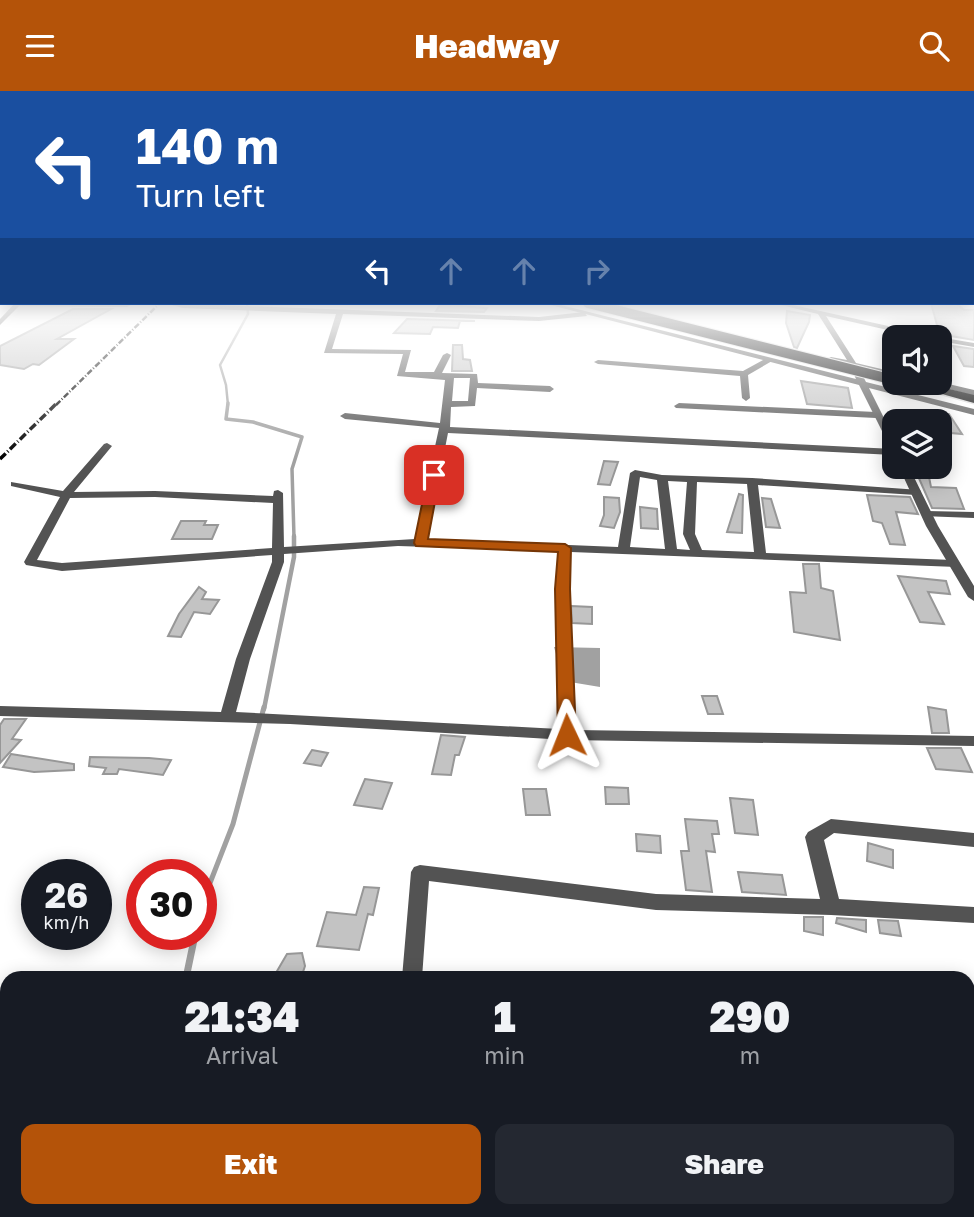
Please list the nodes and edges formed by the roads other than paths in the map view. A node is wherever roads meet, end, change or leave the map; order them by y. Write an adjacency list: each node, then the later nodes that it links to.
1 (407, 355): 12 (street)
2 (447, 355): 12 (street)
3 (746, 355): 7 (street)
4 (785, 355): 13 (highway, bridge)
5 (815, 355): 9 (street)
6 (847, 355): 9 (street)
7 (768, 361): 11 (street); 15 (street)
8 (598, 362): 11 (street)
9 (853, 364): 10 (street); 15 (street)
10 (882, 371)
11 (744, 374): 20 (street)
12 (437, 375): 14 (street); 22 (street)
13 (882, 377)
14 (473, 385): 17 (street); 22 (street)
15 (862, 385): 24 (street); 25 (street)
16 (952, 388): 18 (street)
17 (550, 389)
18 (974, 393)
19 (952, 394): 21 (highway)
20 (746, 398)
21 (974, 399)
22 (449, 404): 28 (street)
23 (679, 407): 25 (street)
24 (974, 412)
25 (876, 415): 27 (street)
26 (345, 416): 28 (street)
27 (882, 426)
28 (445, 428): 30 (street); 40 (street)
29 (107, 446): 37 (street)
30 (882, 451)
31 (662, 478): 32 (street); 42 (street); 44 (street)
32 (692, 479): 34 (street); 45 (street)
33 (910, 479): 36 (street)
34 (752, 481): 36 (street); 46 (street)
35 (15, 484): 37 (street)
36 (916, 492): 38 (street)
37 (66, 495): 43 (street); 43 (street)
38 (926, 514): 39 (street); 47 (street)
39 (974, 516)
40 (420, 543): 41 (street); 43 (street)
41 (565, 548): 42 (street); 51 (street)
42 (624, 549): 44 (street)
43 (278, 551): 50 (street)
44 (671, 551): 45 (street)
45 (697, 552): 46 (street)
46 (761, 555): 47 (street)
47 (953, 564): 48 (street)
48 (974, 597)
49 (0, 711): 50 (street)
50 (227, 718): 51 (street)
51 (567, 735): 52 (street)
52 (974, 741)
53 (974, 840): 54 (street)
54 (831, 907): 55 (street); 56 (street)
55 (974, 915)
56 (413, 971)

